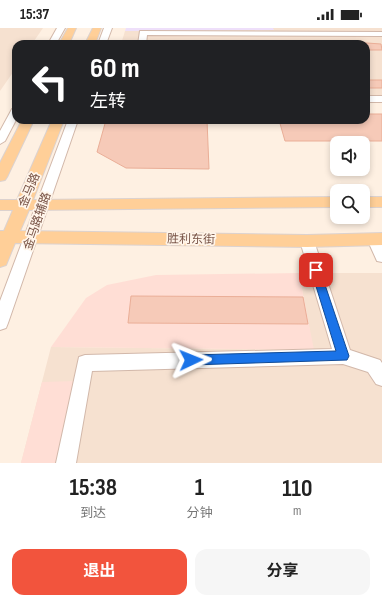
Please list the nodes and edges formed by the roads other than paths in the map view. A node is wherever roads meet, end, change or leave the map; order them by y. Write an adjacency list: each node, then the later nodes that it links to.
1 (61, 28): 6 (street)
2 (72, 28): 7 (main road)
3 (97, 28): 8 (main road)
4 (108, 28): 9 (street)
5 (382, 34): 10 (street)
6 (54, 40)
7 (66, 40)
8 (92, 40)
9 (104, 40)
10 (142, 40)
11 (370, 99): 12 (street)
12 (382, 99)
13 (12, 118): 17 (street)
14 (26, 124): 18 (main road)
15 (56, 124): 23 (main road, 金马路)
16 (72, 124): 24 (street, 金马路辅路)
17 (0, 141)
18 (0, 177)
19 (330, 202): 24 (main road)
20 (370, 202): 21 (main road)
21 (382, 202)
22 (0, 205): 23 (main road)
23 (22, 205): 24 (main road); 25 (main road, 金马路)
24 (43, 205): 26 (street, 金马路辅路)
25 (5, 237): 26 (main road, 胜利东街); 30 (main road, 金马路)
26 (32, 237): 28 (main road, 胜利东街); 31 (street, 金马路辅路)
27 (378, 239): 28 (main road, 胜利东街); 29 (street)
28 (306, 241): 32 (street)
29 (382, 257)
30 (0, 260)
31 (0, 323)
32 (343, 356): 33 (street); 34 (street)
33 (382, 378)
34 (66, 463)

